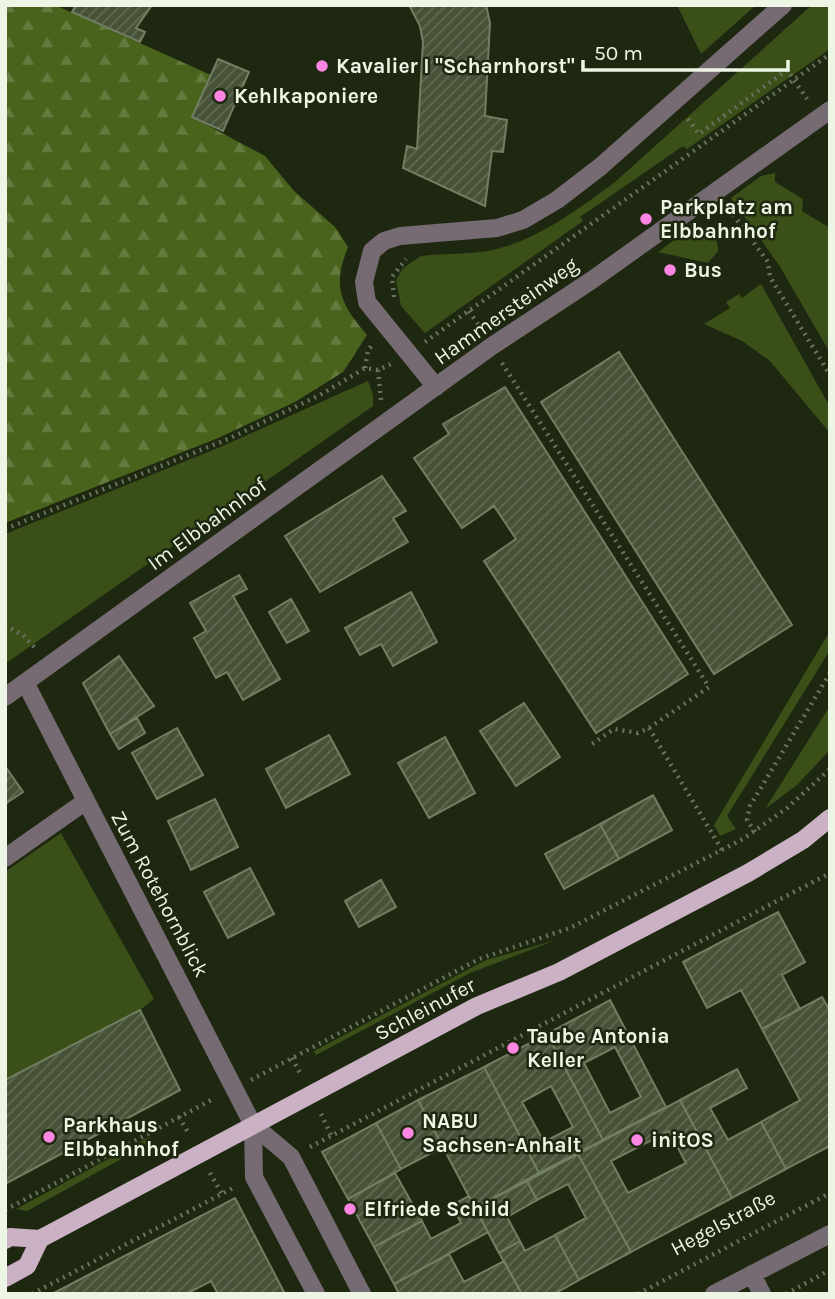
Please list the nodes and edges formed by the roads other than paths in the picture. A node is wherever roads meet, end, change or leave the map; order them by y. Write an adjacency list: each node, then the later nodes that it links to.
1 (783, 5): 3 (street, Hammersteinweg)
2 (825, 114): 3 (street, Hammersteinweg)
3 (436, 387): 4 (street, Im Elbbahnhof)
4 (26, 684): 5 (street, Im Elbbahnhof); 6 (street, Zum Rotehornblick)
5 (5, 697)
6 (86, 801): 8 (street); 9 (street, Zum Rotehornblick)
7 (830, 818): 9 (main road, Schleinufer)
8 (5, 858)
9 (253, 1125): 11 (main road, Schleinufer); 15 (street); 16 (street)
10 (830, 1234): 13 (street)
11 (40, 1239): 12 (main road, Schleinufer); 14 (main road)
12 (5, 1240)
13 (751, 1274): 17 (street); 18 (street)
14 (5, 1278)
15 (316, 1294)
16 (362, 1294)
17 (714, 1294)
18 (762, 1294)

